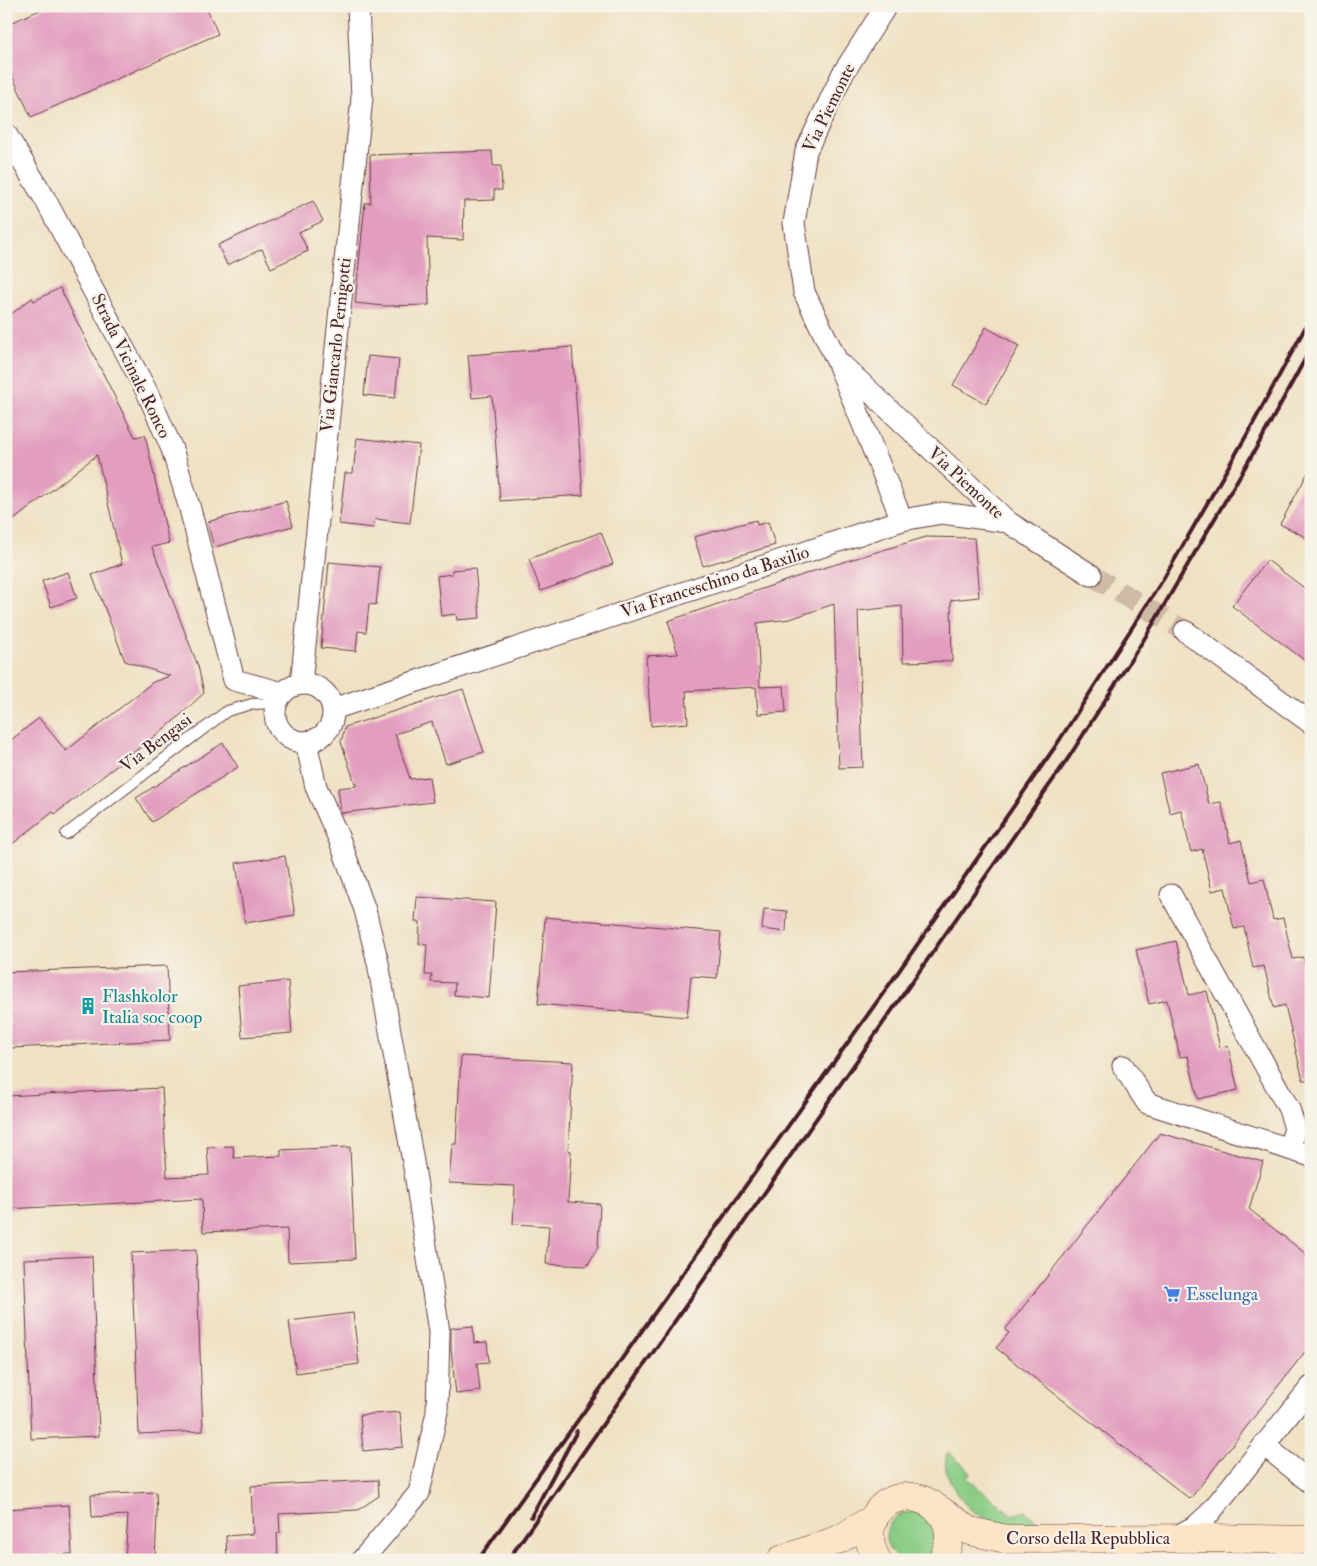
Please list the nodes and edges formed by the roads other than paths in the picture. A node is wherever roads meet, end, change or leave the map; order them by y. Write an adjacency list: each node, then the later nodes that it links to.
1 (358, 6): 9 (street, Via Giancarlo Pernigotti)
2 (886, 6): 4 (street, Via Piemonte)
3 (6, 134): 9 (street, Strada Vicinale Ronco)
4 (837, 360): 5 (street, Via Piemonte); 6 (street, Via Piemonte)
5 (902, 520): 6 (street, Via Franceschino da Baxilio); 10 (street, Via Franceschino da Baxilio)
6 (1008, 522): 7 (street, Via Franceschino da Baxilio)
7 (1091, 574)
8 (1185, 631): 11 (street)
9 (287, 694): 10 (street); 12 (street); 13 (lane, Via Bengasi)
10 (333, 708): 12 (street)
11 (1311, 723)
12 (306, 742): 25 (street)
13 (66, 834)
14 (1172, 895): 16 (street)
15 (1123, 1066): 16 (street)
16 (1289, 1149): 17 (street)
17 (1311, 1156)
18 (1311, 1387): 19 (street)
19 (1264, 1445): 20 (street); 23 (street)
20 (1311, 1483)
21 (940, 1510): 22 (street, Corso della Repubblica); 23 (street, Corso della Repubblica); 28 (street)
22 (874, 1518): 26 (street); 27 (street)
23 (1173, 1538): 24 (street, Corso della Repubblica)
24 (1306, 1543)
25 (362, 1560)
26 (781, 1560)
27 (877, 1560)
28 (942, 1560)

